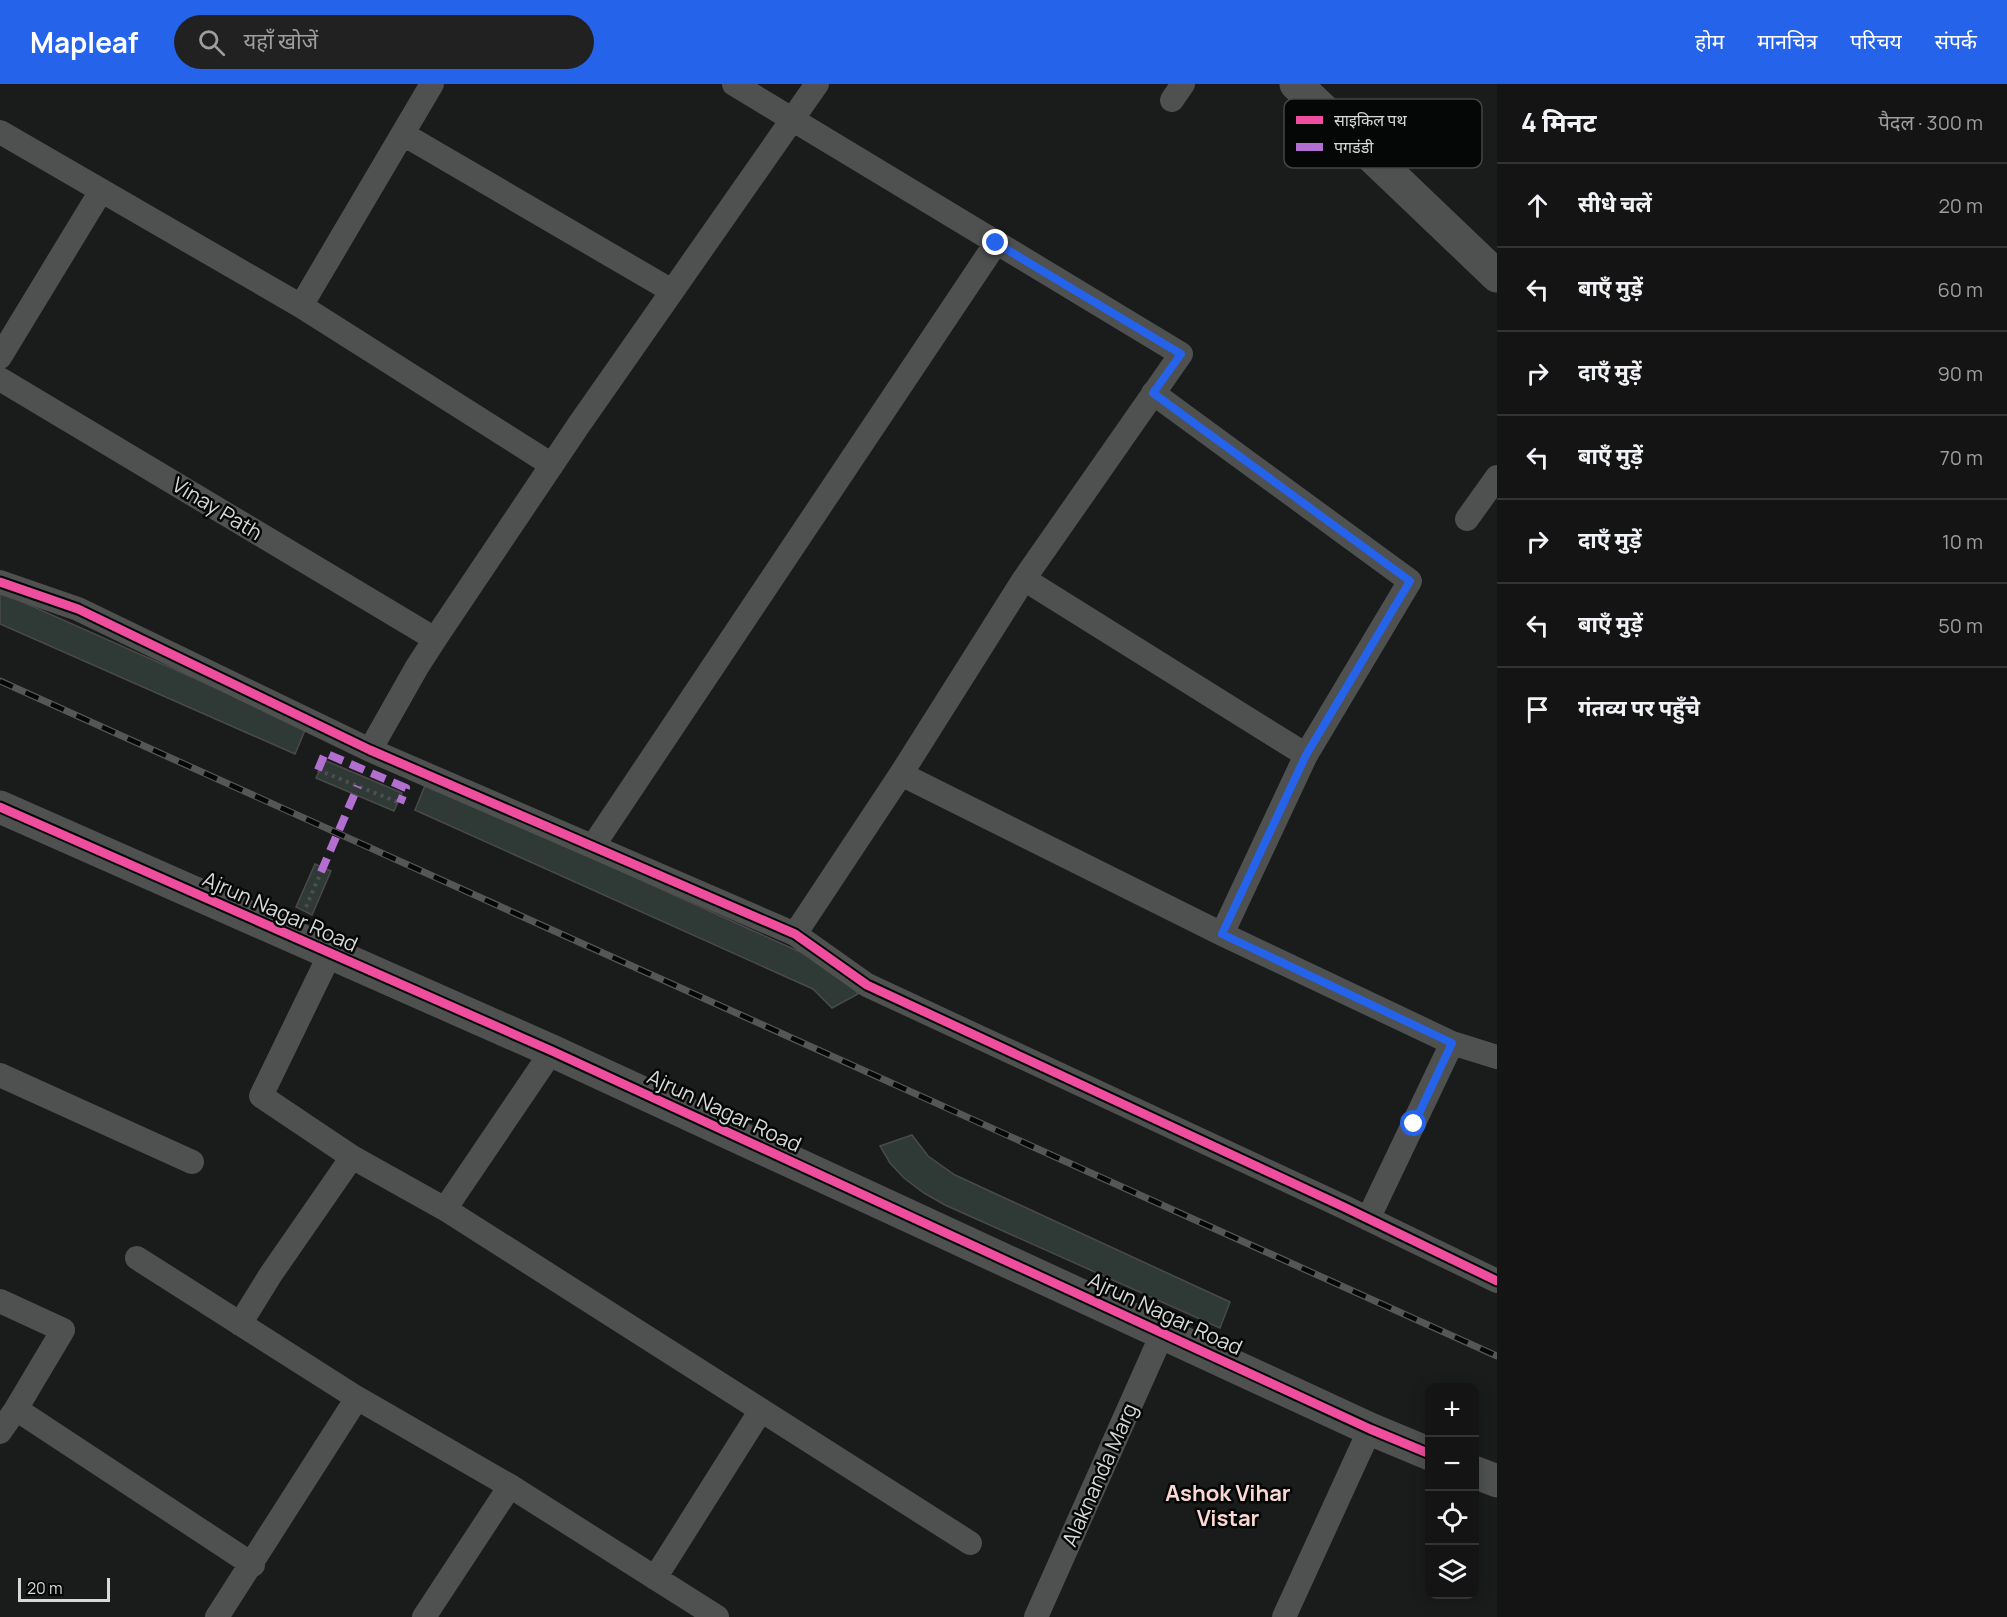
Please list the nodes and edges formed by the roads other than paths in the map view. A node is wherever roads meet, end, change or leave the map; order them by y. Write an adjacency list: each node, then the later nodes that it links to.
1 (432, 84): 6 (street)
2 (734, 84): 4 (street)
3 (816, 84): 4 (street)
4 (792, 120): 9 (street); 11 (street)
5 (0, 132): 8 (street)
6 (403, 134): 11 (street); 12 (street)
7 (1390, 168): 10 (street)
8 (101, 191): 12 (street); 13 (street)
9 (996, 243): 15 (street); 26 (street)
10 (1497, 276)
11 (672, 291): 16 (street)
12 (301, 306): 16 (street)
13 (0, 357)
14 (0, 379): 21 (street, Vinay Path)
15 (1153, 393): 19 (street); 23 (street)
16 (552, 465): 21 (street)
17 (1497, 477): 18 (street)
18 (1467, 519)
19 (1024, 579): 23 (street); 24 (street)
20 (0, 582): 22 (street)
21 (435, 639): 22 (street)
22 (370, 750): 26 (street)
23 (1306, 755): 28 (street)
24 (901, 774): 27 (street); 28 (street)
25 (0, 807): 29 (street, Ajrun Nagar Road)
26 (593, 846): 27 (street)
27 (795, 934): 37 (street)
28 (1222, 934): 30 (street)
29 (330, 954): 31 (street, Ajrun Nagar Road); 34 (street)
30 (1452, 1043): 32 (street); 37 (street)
31 (552, 1051): 36 (street); 42 (street, Ajrun Nagar Road)
32 (1497, 1057)
33 (0, 1075): 35 (street)
34 (352, 1157): 36 (street); 41 (street)
35 (192, 1162)
36 (445, 1209): 45 (street)
37 (1368, 1219): 39 (street)
38 (137, 1258): 41 (street)
39 (1497, 1281)
40 (0, 1301): 44 (street)
41 (240, 1324): 43 (street)
42 (1163, 1332): 46 (street, Ajrun Nagar Road); 58 (street, Alaknanda Marg)
43 (357, 1398): 51 (street); 53 (street)
44 (16, 1409): 47 (street); 53 (street)
45 (761, 1410): 52 (street); 54 (street)
46 (1370, 1429): 48 (street, Ajrun Nagar Road); 59 (street)
47 (0, 1432)
48 (1425, 1452)
49 (1479, 1474): 50 (street)
50 (1497, 1481)
51 (510, 1486): 54 (street); 56 (street)
52 (970, 1543)
53 (252, 1565): 55 (street)
54 (655, 1578): 57 (street)
55 (217, 1617)
56 (424, 1617)
57 (717, 1617)
58 (1036, 1617)
59 (1284, 1617)

